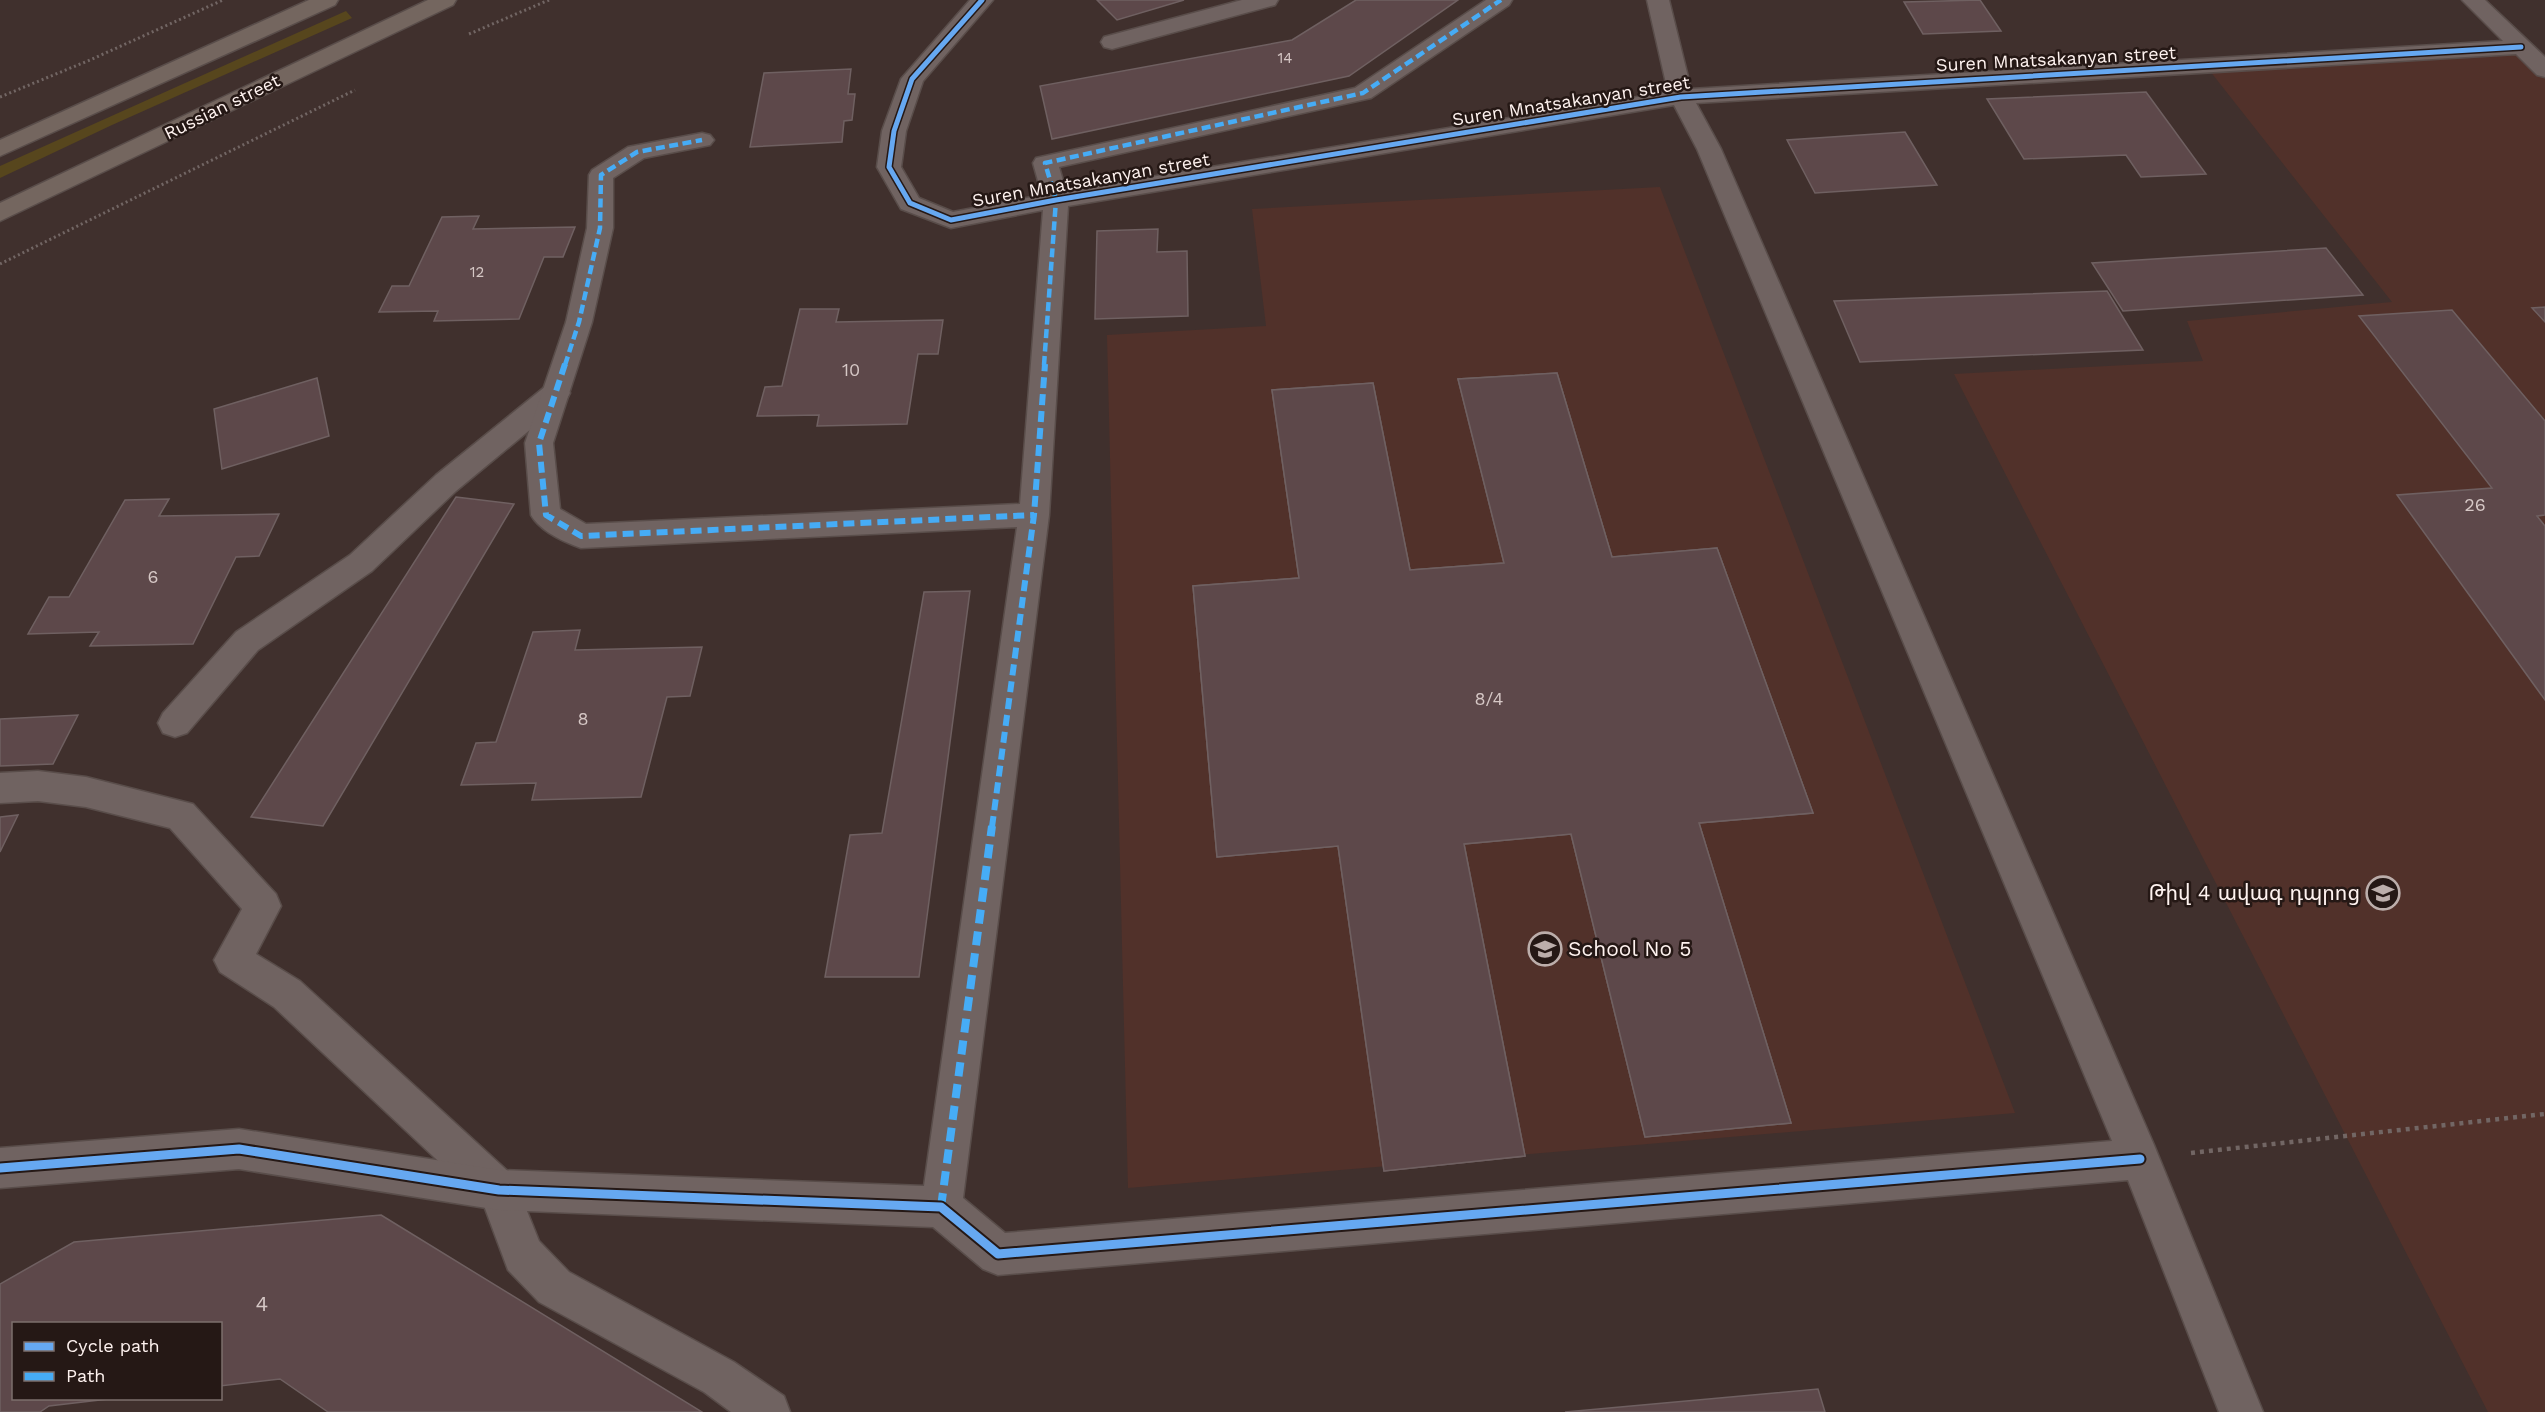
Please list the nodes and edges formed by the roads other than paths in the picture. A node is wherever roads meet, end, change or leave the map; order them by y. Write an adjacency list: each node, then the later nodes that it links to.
1 (327, 0): 13 (main road)
2 (442, 0): 15 (main road, Russian street)
3 (982, 0): 14 (street, Suren Mnatsakanyan street)
4 (1267, 0): 8 (street)
5 (1501, 0): 14 (street)
6 (1658, 0): 11 (street)
7 (2473, 0): 9 (street)
8 (1112, 42)
9 (2521, 47): 10 (street); 11 (street, Suren Mnatsakanyan street)
10 (2545, 70)
11 (1681, 97): 14 (street, Suren Mnatsakanyan street); 20 (street)
12 (702, 140): 16 (street)
13 (0, 148)
14 (1056, 200): 17 (street)
15 (0, 213)
16 (556, 393): 17 (street); 18 (street)
17 (1035, 515): 23 (street)
18 (175, 723)
19 (0, 789): 22 (street)
20 (2140, 1159): 23 (street); 25 (street)
21 (0, 1168): 22 (street)
22 (499, 1190): 23 (street); 24 (street)
23 (941, 1207)
24 (768, 1412)
25 (2241, 1412)

